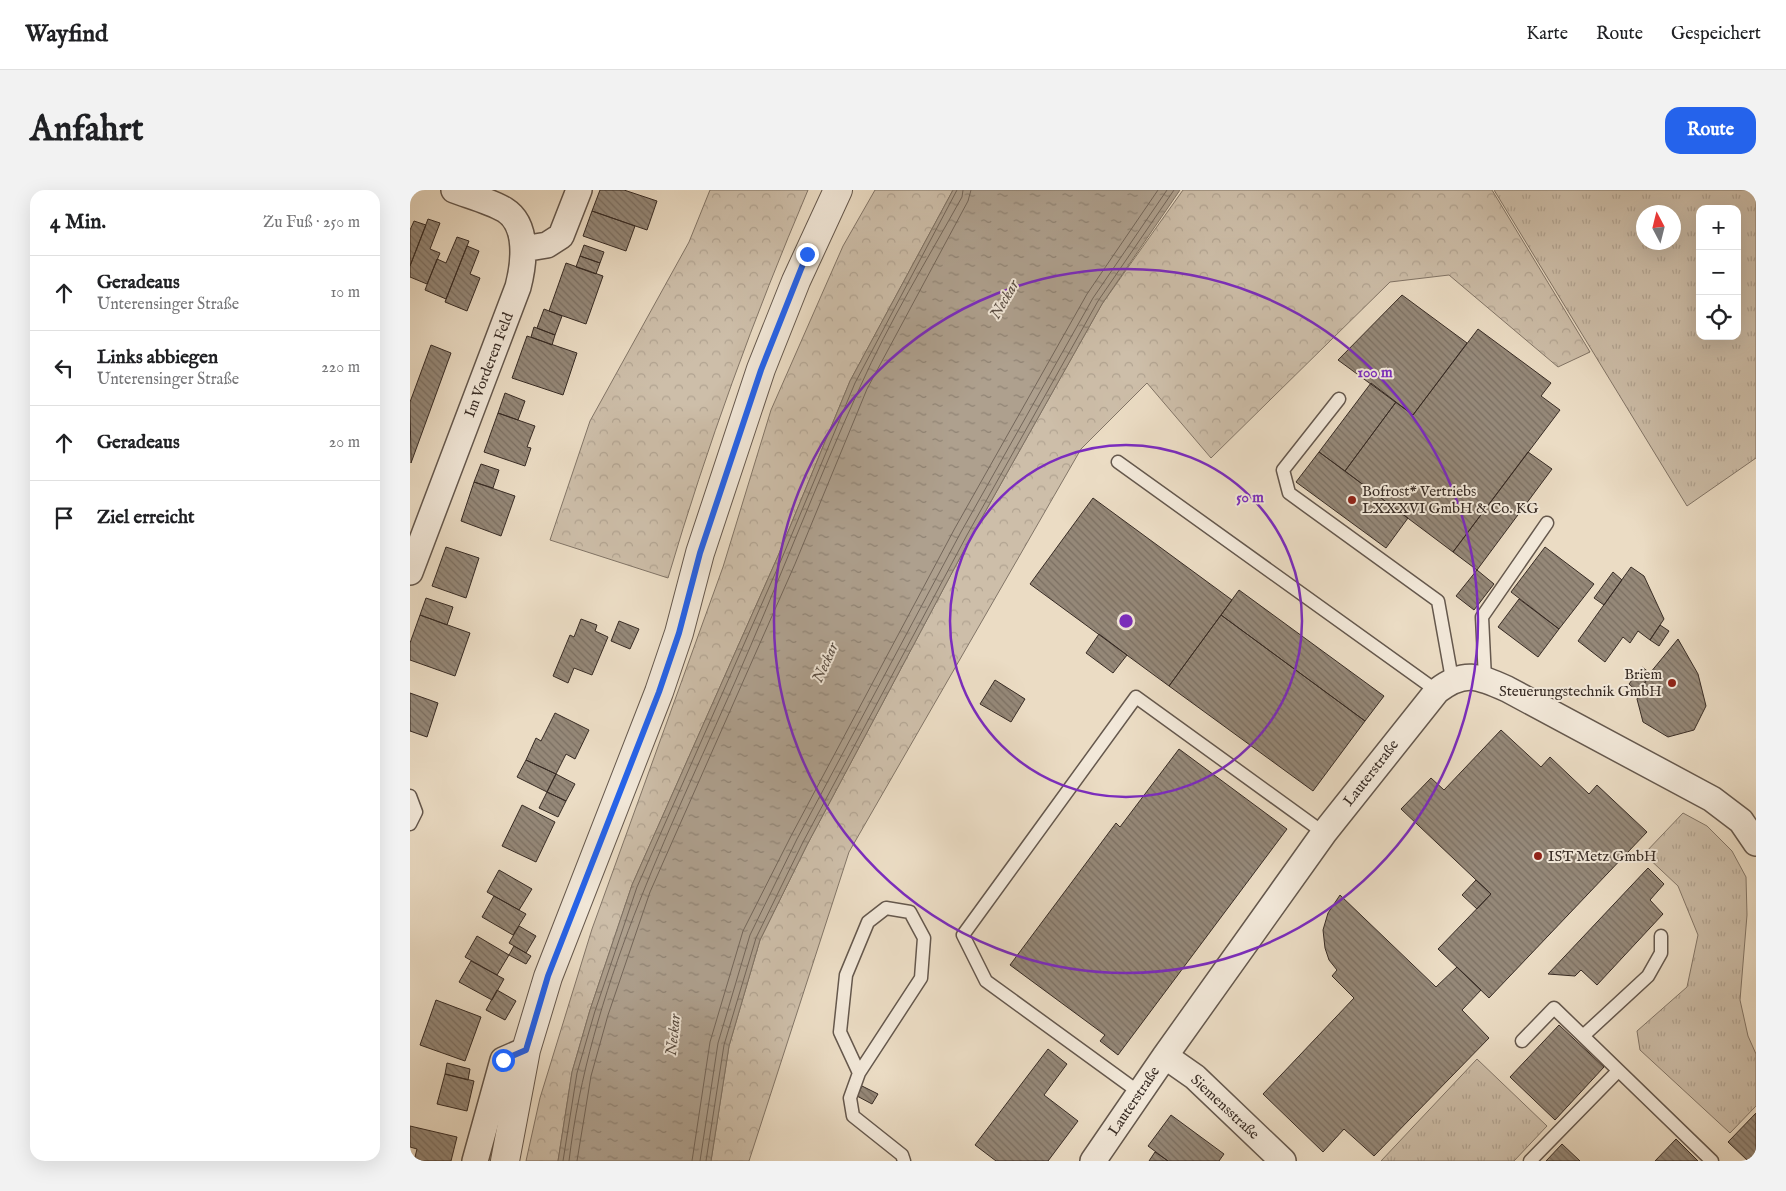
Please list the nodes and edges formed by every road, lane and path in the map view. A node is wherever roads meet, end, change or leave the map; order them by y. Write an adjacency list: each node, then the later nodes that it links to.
1 (454, 190): 4 (street, Im Vorderen Feld)
2 (579, 190): 4 (street)
3 (838, 190): 18 (street)
4 (523, 249): 8 (street, Im Vorderen Feld)
5 (1339, 398): 10 (lane)
6 (1118, 462): 10 (lane)
7 (1547, 523): 9 (lane)
8 (410, 572)
9 (1485, 679): 10 (street); 14 (street)
10 (1444, 685): 13 (street, Lauterstraße)
11 (410, 796): 12 (lane)
12 (410, 824)
13 (1324, 833): 19 (street, Lauterstraße); 22 (lane)
14 (1756, 843)
15 (1661, 936): 16 (lane)
16 (1583, 1036): 17 (lane); 20 (lane)
17 (1522, 1041)
18 (526, 1050): 23 (street); 24 (street)
19 (1165, 1056): 22 (street, Lauterstraße); 27 (street, Siemensstraße)
20 (1618, 1071): 28 (lane); 29 (lane)
21 (859, 1073): 21 (lane); 25 (lane)
22 (1140, 1092): 26 (street, Lauterstraße)
23 (476, 1161)
24 (506, 1161)
25 (904, 1161)
26 (1093, 1161)
27 (1283, 1161)
28 (1530, 1161)
29 (1712, 1161)

